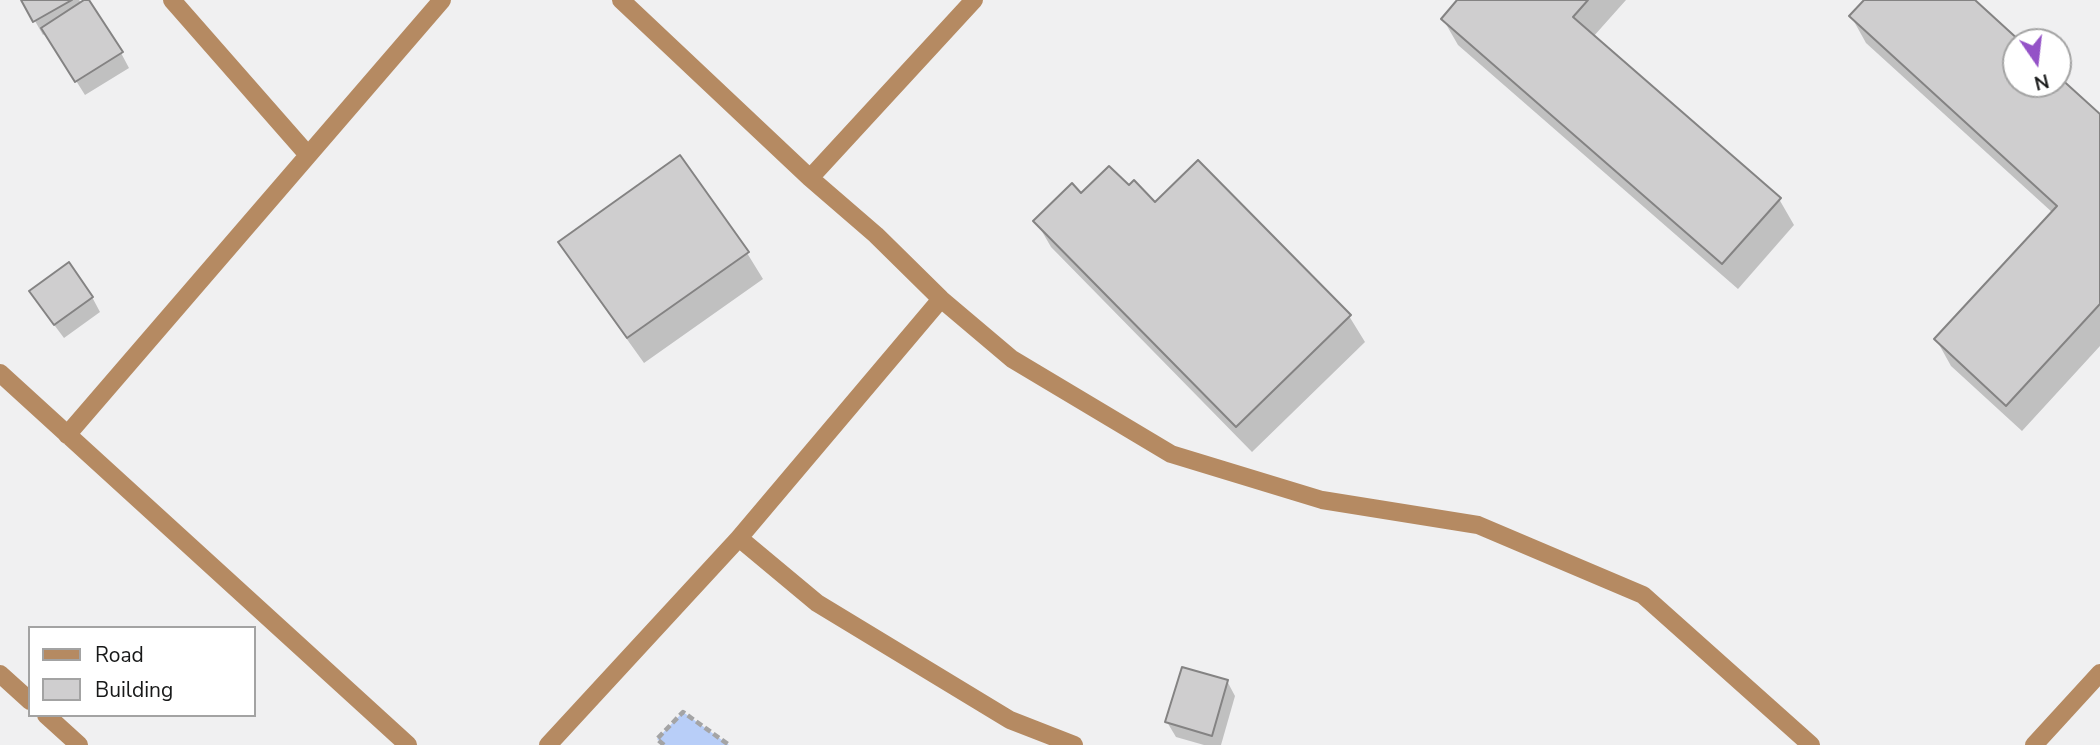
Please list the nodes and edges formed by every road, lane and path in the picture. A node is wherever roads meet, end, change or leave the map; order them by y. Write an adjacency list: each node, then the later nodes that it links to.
1 (172, 0): 5 (street)
2 (442, 0): 5 (street)
3 (621, 0): 6 (street)
4 (974, 0): 6 (street)
5 (308, 155): 9 (street)
6 (810, 178): 7 (street)
7 (941, 299): 10 (street); 21 (street)
8 (0, 373): 9 (street)
9 (67, 435): 16 (street)
10 (739, 538): 17 (street); 20 (street)
11 (2100, 673): 22 (street)
12 (0, 674): 13 (street)
13 (28, 699)
14 (48, 717): 15 (street)
15 (79, 745)
16 (408, 745)
17 (548, 745)
18 (664, 745): 19 (path)
19 (729, 745)
20 (1074, 745)
21 (1811, 745)
22 (2034, 745)

